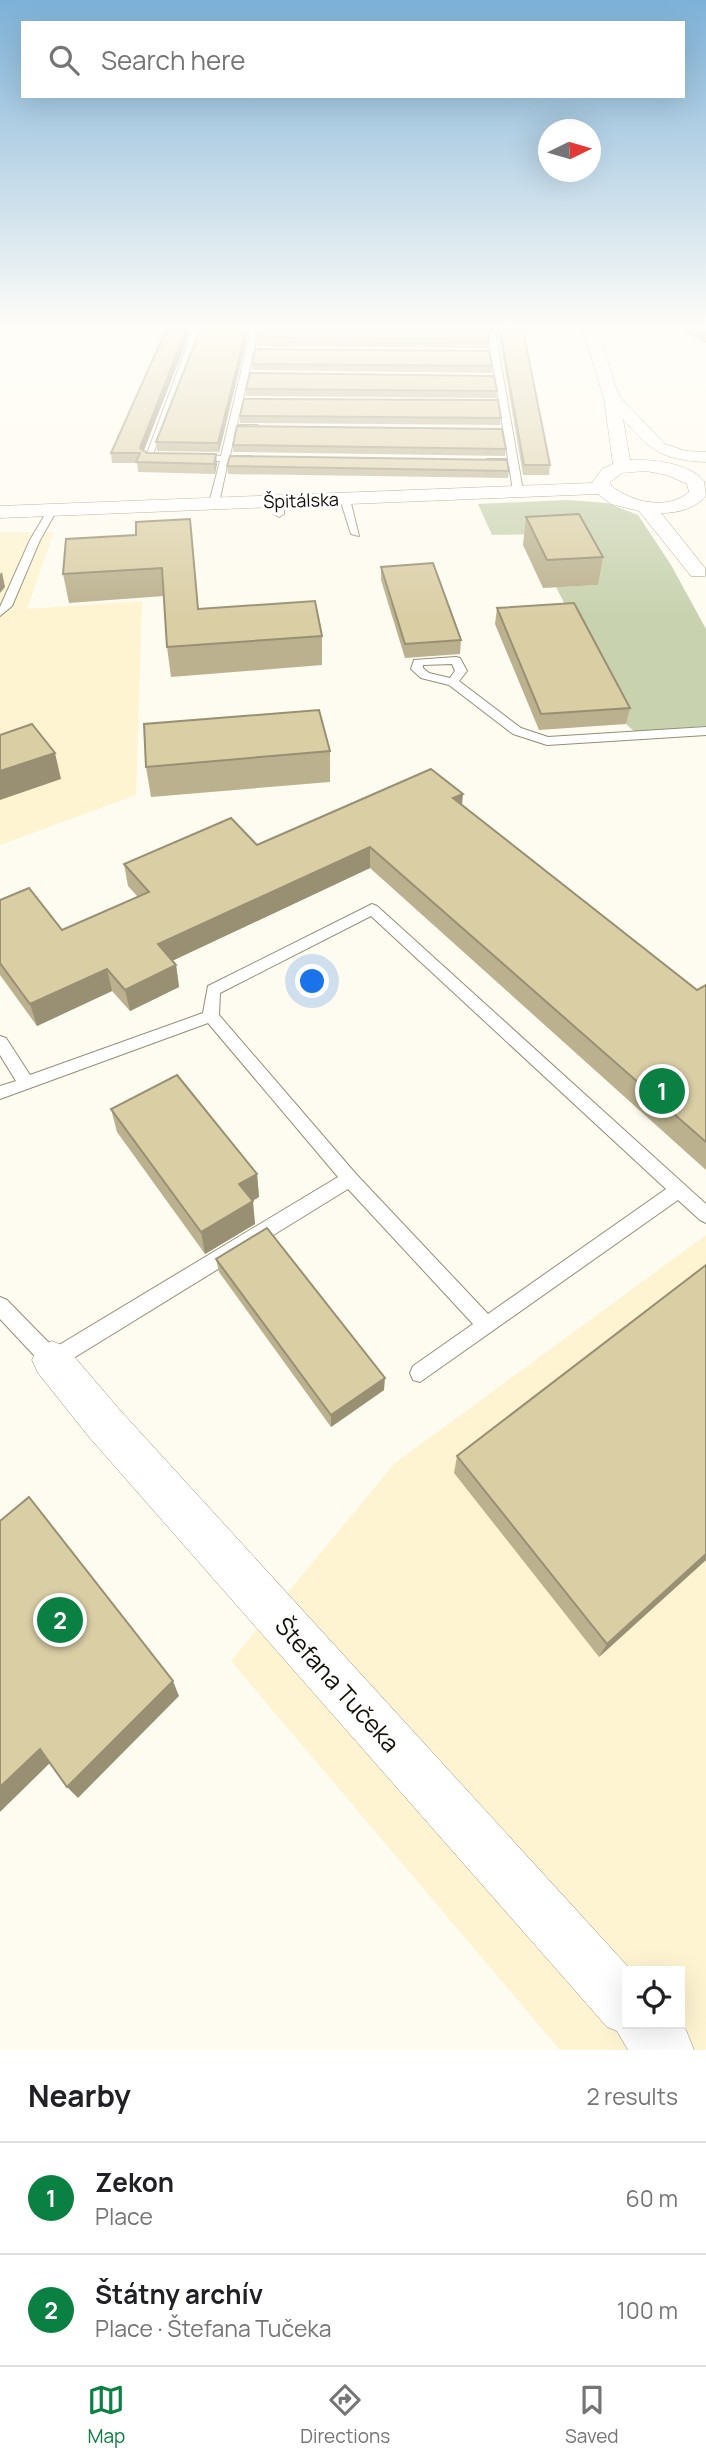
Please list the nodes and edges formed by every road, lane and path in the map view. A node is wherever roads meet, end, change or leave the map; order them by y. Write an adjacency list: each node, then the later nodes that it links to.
1 (160, 426): 10 (lane)
2 (507, 426): 9 (lane)
3 (615, 426): 18 (street)
4 (630, 426): 17 (street)
5 (638, 426): 12 (street)
6 (231, 428): 7 (lane); 13 (lane)
7 (273, 429)
8 (494, 431): 9 (lane)
9 (508, 431): 16 (lane)
10 (173, 457)
11 (186, 457): 13 (lane)
12 (706, 457)
13 (225, 458): 14 (lane); 24 (lane)
14 (266, 459)
15 (472, 462): 16 (lane)
16 (513, 462): 22 (lane)
17 (659, 467): 18 (street); 20 (street)
18 (622, 468): 21 (street)
19 (706, 470): 20 (street)
20 (687, 476): 25 (street)
21 (602, 488): 22 (street, Špitálska); 26 (street)
22 (518, 491): 23 (street, Špitálska)
23 (345, 499): 24 (street, Špitálska); 29 (lane)
24 (215, 503): 27 (street, Špitálska)
25 (680, 506): 26 (street); 30 (street)
26 (646, 507): 30 (street)
27 (52, 510): 28 (street, Špitálska); 31 (lane)
28 (0, 512)
29 (356, 534)
30 (702, 579)
31 (0, 613)
32 (453, 682): 33 (lane)
33 (706, 731)
34 (211, 1016): 36 (lane); 38 (lane); 39 (lane)
35 (0, 1042): 36 (lane)
36 (26, 1083): 37 (lane)
37 (0, 1093)
38 (350, 1180): 42 (lane); 43 (lane)
39 (678, 1190): 40 (lane); 42 (lane)
40 (706, 1214)
41 (0, 1306): 43 (lane)
42 (486, 1325): 44 (lane)
43 (52, 1360): 45 (street, Štefana Tučeka)
44 (420, 1373)
45 (622, 2001)
46 (647, 2029): 47 (street)
47 (666, 2050)

